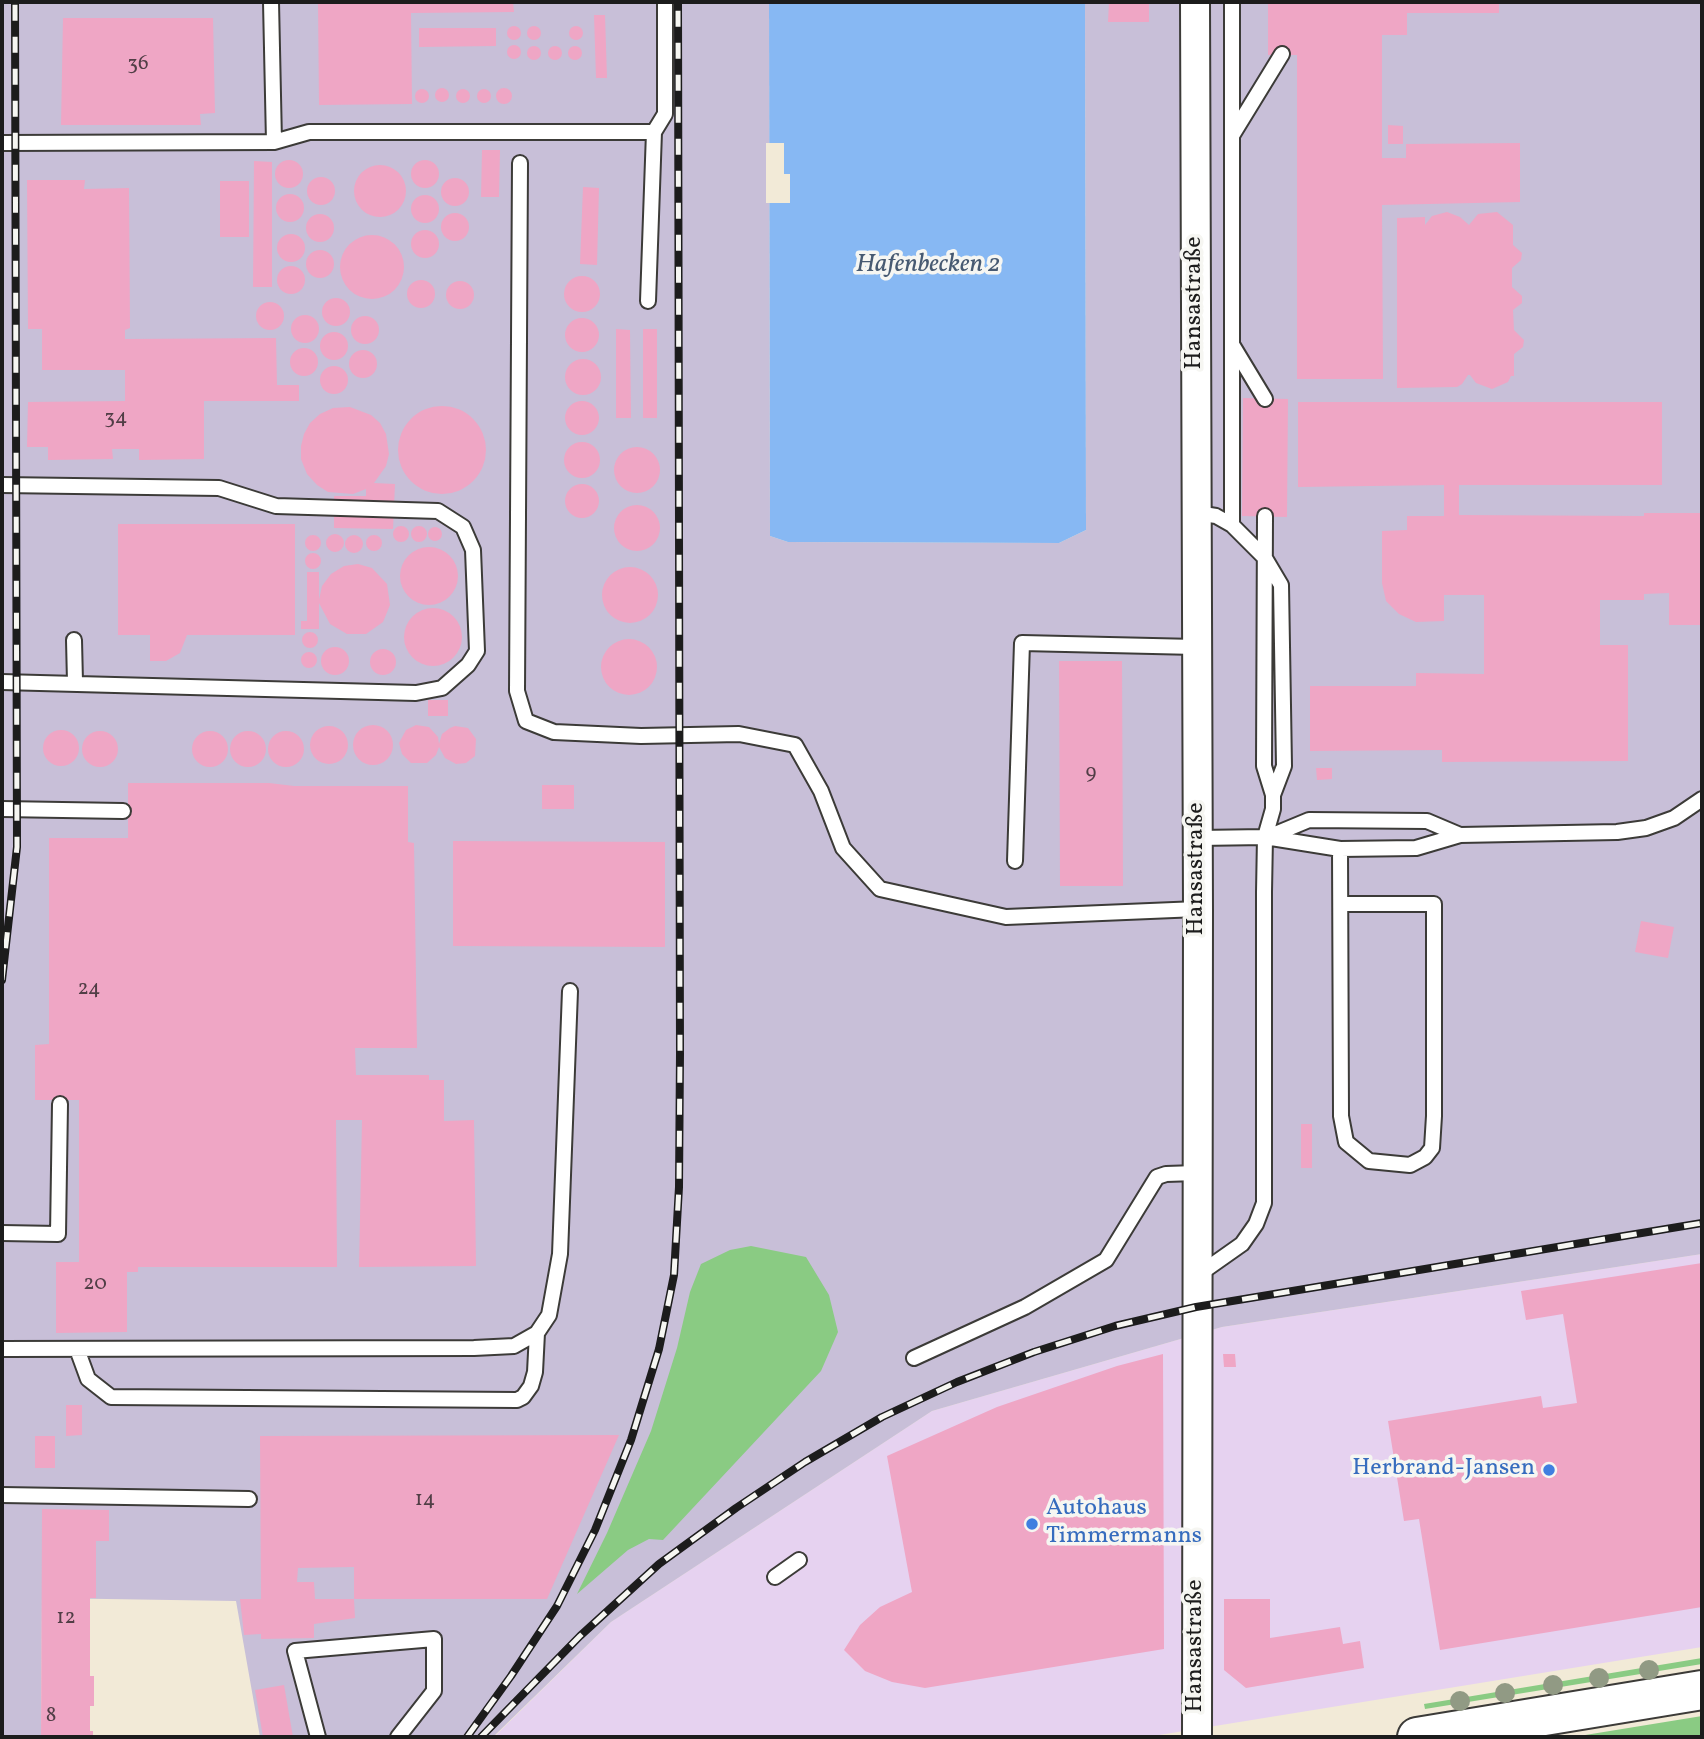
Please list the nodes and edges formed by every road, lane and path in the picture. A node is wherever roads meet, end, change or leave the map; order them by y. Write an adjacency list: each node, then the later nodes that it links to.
1 (271, 2): 8 (lane)
2 (665, 2): 6 (lane)
3 (1195, 2): 15 (street, Hansastraße)
4 (1232, 2): 7 (lane)
5 (1282, 54): 7 (lane)
6 (654, 132): 8 (lane); 11 (lane)
7 (1233, 136): 12 (lane)
8 (274, 142): 9 (lane)
9 (2, 143)
10 (520, 163): 32 (lane)
11 (648, 301)
12 (1232, 345): 13 (lane); 17 (lane)
13 (1265, 399)
14 (2, 485): 22 (lane)
15 (1197, 513): 17 (lane); 20 (street, Hansastraße)
16 (1265, 516): 18 (lane)
17 (1232, 525): 18 (lane)
18 (1265, 558): 27 (lane)
19 (74, 640): 22 (lane)
20 (1196, 647): 28 (street, Hansastraße); 30 (lane)
21 (2, 682): 22 (lane)
22 (75, 682)
23 (1702, 799): 26 (lane)
24 (2, 809): 25 (lane)
25 (124, 811)
26 (1460, 835): 27 (lane); 29 (lane)
27 (1265, 837): 28 (lane); 29 (lane); 37 (lane)
28 (1198, 838): 32 (street, Hansastraße)
29 (1340, 849): 31 (lane)
30 (1015, 860)
31 (1341, 904): 31 (lane)
32 (1198, 909): 35 (street, Hansastraße)
33 (570, 991): 38 (lane)
34 (60, 1104): 36 (lane)
35 (1196, 1173): 37 (street, Hansastraße); 41 (lane)
36 (2, 1233)
37 (1197, 1276): 49 (street, Hansastraße)
38 (537, 1333): 40 (lane); 40 (lane)
39 (2, 1349): 40 (lane)
40 (78, 1349)
41 (915, 1358)
42 (2, 1495): 43 (lane)
43 (249, 1499)
44 (799, 1560): 45 (lane)
45 (775, 1577)
46 (1702, 1690): 50 (main road)
47 (318, 1737): 48 (lane)
48 (398, 1737)
49 (1197, 1737)
50 (1417, 1737)

